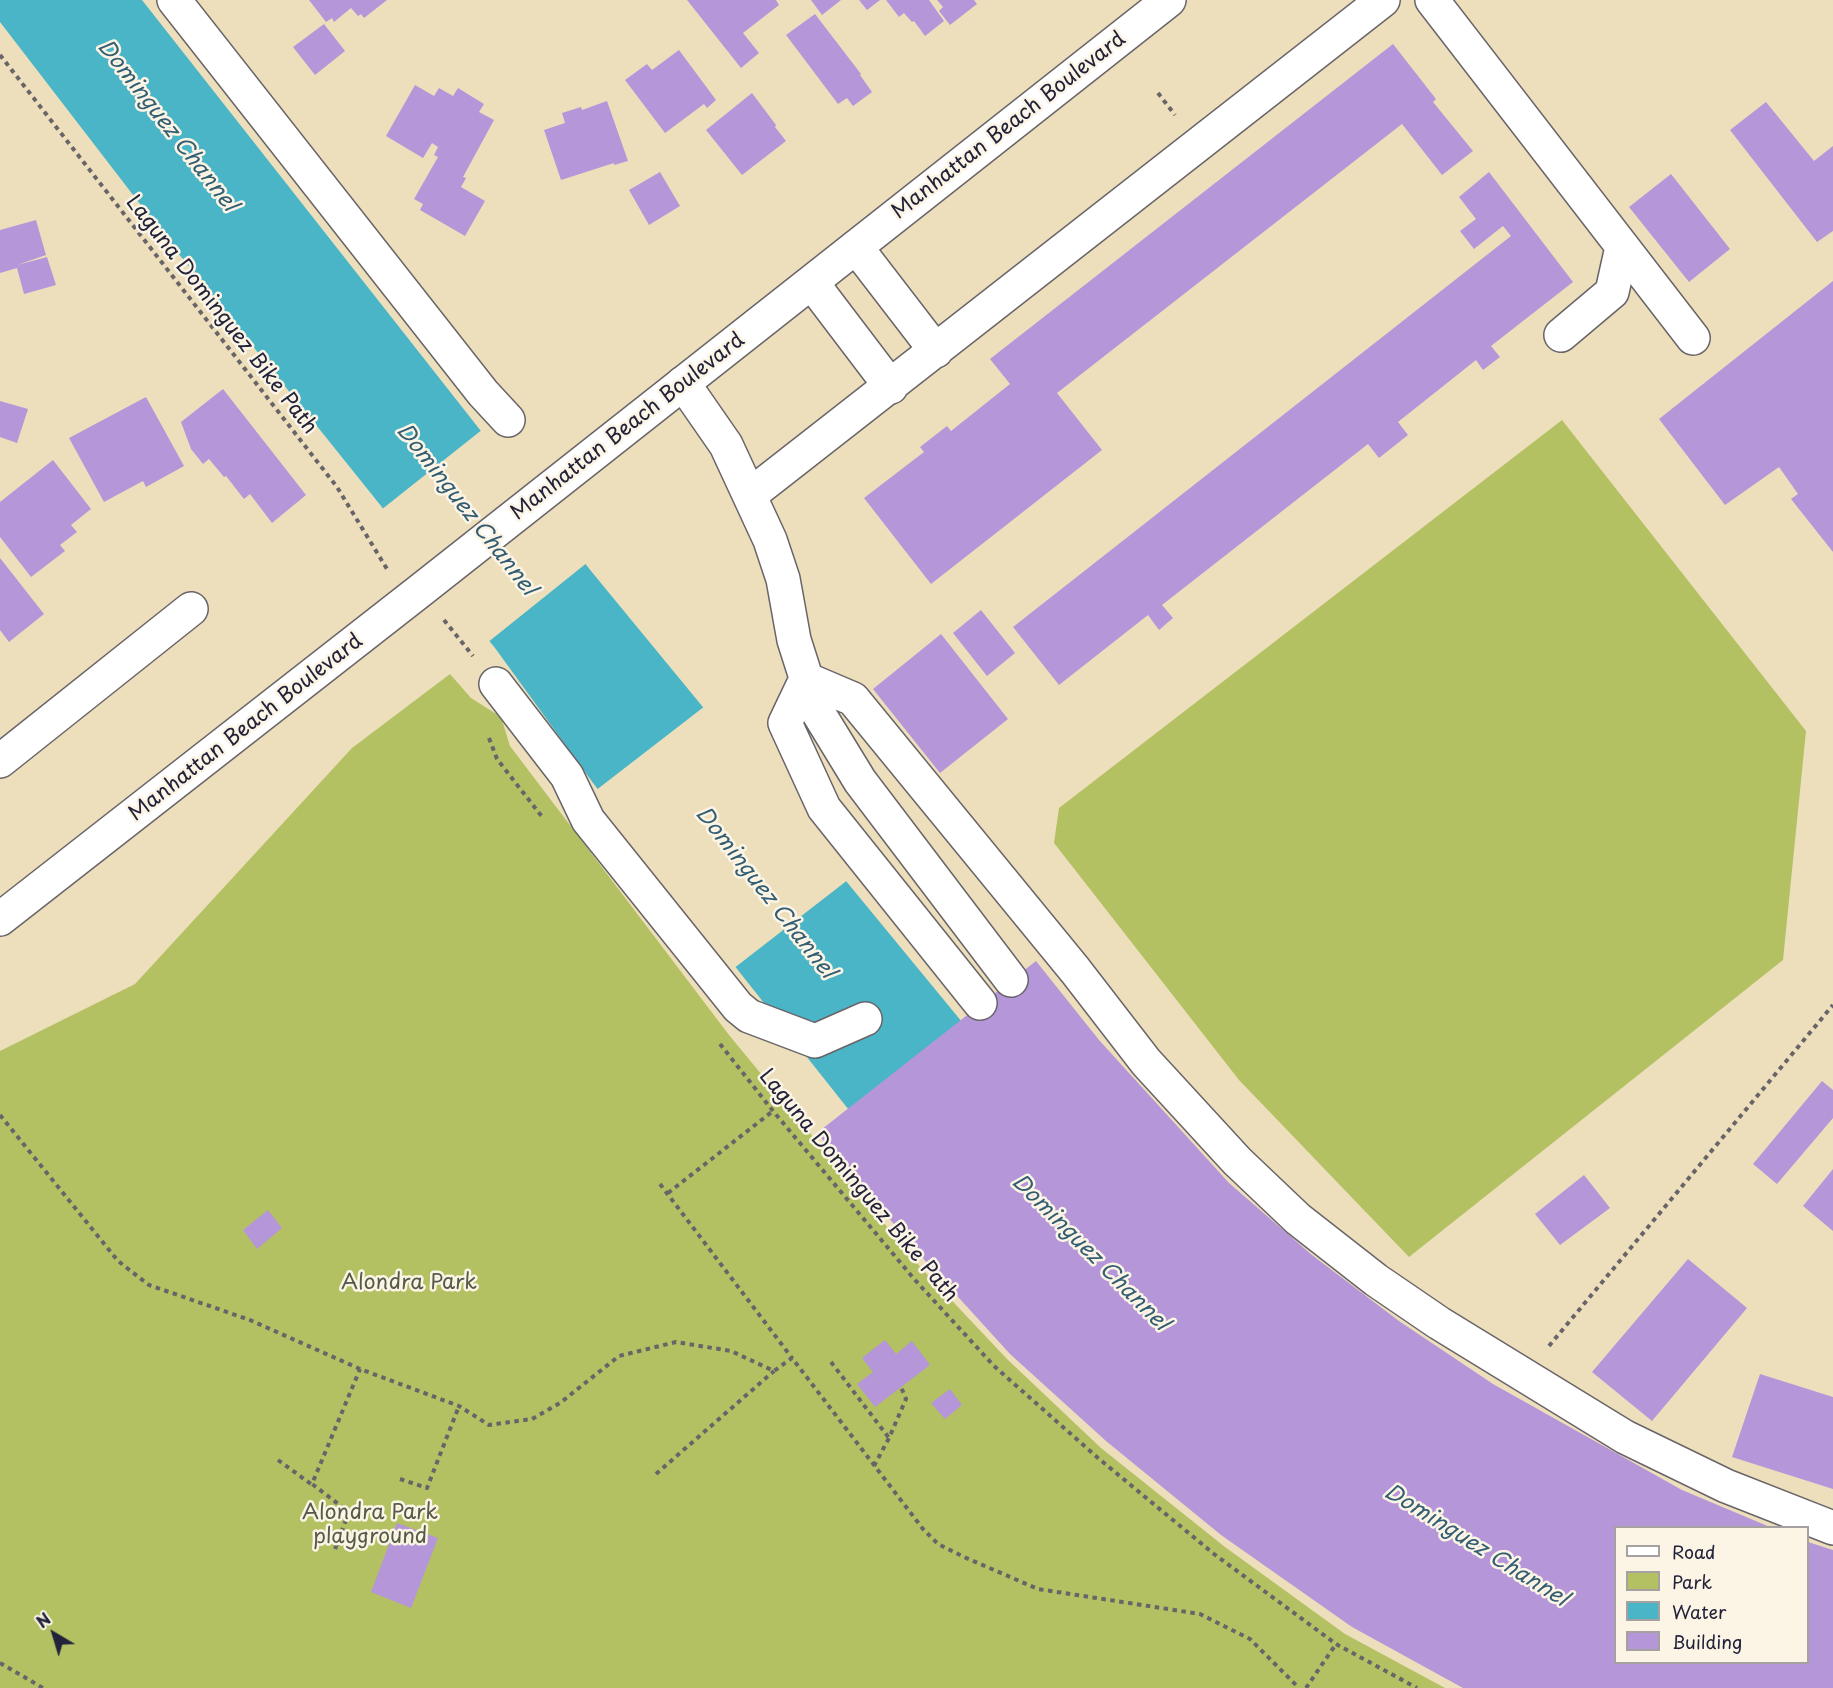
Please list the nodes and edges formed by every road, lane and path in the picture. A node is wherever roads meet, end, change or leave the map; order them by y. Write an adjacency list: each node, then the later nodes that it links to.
1 (174, 0): 16 (main road)
2 (1383, 0): 13 (main road)
3 (1431, 0): 8 (main road)
4 (1156, 4): 9 (main road, Manhattan Beach Boulevard)
5 (0, 55): 18 (path, Laguna Dominguez Bike Path)
6 (1158, 93): 7 (path)
7 (1178, 119)
8 (1622, 247): 11 (main road); 12 (main road)
9 (856, 248): 10 (main road, Manhattan Beach Boulevard); 13 (main road)
10 (812, 283): 14 (main road, Manhattan Beach Boulevard); 15 (main road)
11 (1561, 335)
12 (1693, 338)
13 (936, 351): 15 (main road)
14 (683, 383): 17 (main road); 18 (main road, Manhattan Beach Boulevard)
15 (891, 387): 17 (main road)
16 (508, 420)
17 (750, 495): 20 (main road)
18 (421, 591): 21 (path, Laguna Dominguez Bike Path); 24 (main road, Manhattan Beach Boulevard)
19 (191, 609): 22 (main road)
20 (806, 679): 25 (main road); 26 (main road); 38 (main road)
21 (496, 684): 23 (path); 28 (main road)
22 (0, 761)
23 (548, 823)
24 (0, 919)
25 (1011, 980)
26 (980, 1004)
27 (1833, 1005): 38 (path)
28 (865, 1019)
29 (714, 1036): 30 (path, Laguna Dominguez Bike Path)
30 (772, 1111): 33 (path); 49 (path, Laguna Dominguez Bike Path)
31 (0, 1115): 36 (path)
32 (660, 1184): 33 (path)
33 (668, 1193): 34 (path)
34 (792, 1358): 37 (path); 43 (path)
35 (831, 1362): 41 (path)
36 (360, 1369): 40 (path); 46 (path)
37 (774, 1371): 40 (path); 44 (path)
38 (1523, 1376): 47 (main road)
39 (901, 1387): 41 (path)
40 (459, 1407): 45 (path)
41 (890, 1438): 43 (path)
42 (278, 1460): 46 (path)
43 (874, 1466): 52 (path)
44 (656, 1474)
45 (400, 1479)
46 (312, 1484): 48 (path)
47 (1833, 1528)
48 (335, 1549)
49 (1336, 1644): 53 (path); 54 (path, Laguna Dominguez Bike Path)
50 (0, 1663): 51 (path)
51 (43, 1688)
52 (1299, 1688)
53 (1306, 1688)
54 (1417, 1688)

